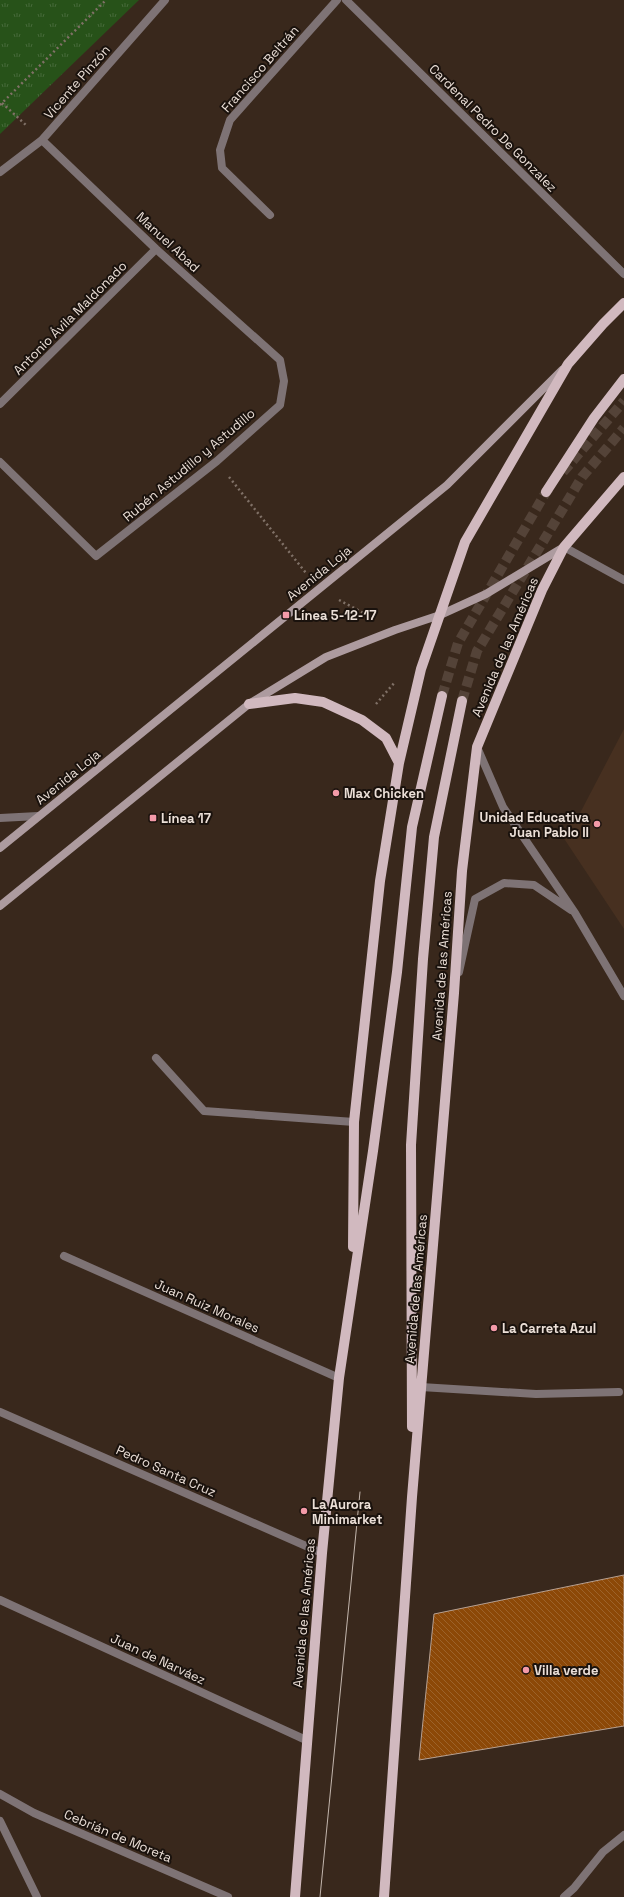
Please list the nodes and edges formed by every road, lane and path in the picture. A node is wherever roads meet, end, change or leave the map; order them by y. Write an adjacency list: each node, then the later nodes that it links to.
1 (106, 0): 5 (path)
2 (165, 0): 6 (street, Vicente Pinzón)
3 (337, 0): 8 (street, Francisco Beltrán)
4 (346, 0): 10 (street, Cardenal Pedro De Gonzalez)
5 (1, 104): 6 (path)
6 (42, 140): 7 (street, Vicente Pinzón); 9 (street, Manuel Abad)
7 (0, 172)
8 (270, 215)
9 (156, 249): 12 (street, Manuel Abad); 15 (street, Antonio Ávila Maldonado)
10 (624, 274)
11 (624, 304): 13 (main road, Avenida de las Américas)
12 (280, 360): 16 (street, Rubén Astudillo y Astudillo)
13 (568, 364): 22 (main road, Avenida Loja); 23 (main road, Avenida de las Américas)
14 (624, 379): 19 (main road)
15 (0, 404)
16 (217, 461): 17 (street, Rubén Astudillo y Astudillo); 22 (path)
17 (0, 462)
18 (624, 477): 20 (main road, Avenida de las Américas)
19 (546, 492)
20 (564, 547): 21 (street); 23 (main road); 30 (main road, Avenida de las Américas)
21 (624, 580)
22 (318, 589): 24 (path); 32 (main road, Avenida Loja)
23 (440, 615): 24 (main road); 31 (main road, Avenida de las Américas)
24 (395, 630): 28 (main road)
25 (399, 677): 29 (path)
26 (442, 696): 42 (main road, Avenida de las Américas)
27 (462, 701): 47 (main road, Avenida de las Américas)
28 (249, 704): 29 (main road); 35 (main road)
29 (362, 720): 31 (main road)
30 (477, 747): 36 (street); 37 (main road, Avenida de las Américas)
31 (399, 763): 40 (main road, Avenida de las Américas)
32 (38, 816): 33 (street); 34 (main road, Avenida Loja)
33 (0, 818)
34 (0, 848)
35 (0, 906)
36 (575, 913): 37 (street); 38 (street)
37 (454, 993): 44 (main road, Avenida de las Américas)
38 (624, 996)
39 (156, 1058): 40 (street)
40 (354, 1122): 42 (main road, Avenida de las Américas)
41 (64, 1256): 43 (street, Juan Ruiz Morales)
42 (353, 1285): 43 (main road, Avenida de las Américas)
43 (339, 1378): 48 (main road, Avenida de las Américas)
44 (421, 1387): 45 (street); 47 (main road, Avenida de las Américas)
45 (619, 1392)
46 (0, 1412): 48 (street, Pedro Santa Cruz)
47 (412, 1497): 57 (main road, Avenida de las Américas)
48 (322, 1552): 50 (main road, Avenida de las Américas)
49 (0, 1600): 50 (street, Juan de Narváez)
50 (306, 1740): 56 (main road, Avenida de las Américas)
51 (0, 1794): 55 (street, Cebrián de Moreta)
52 (0, 1821): 54 (street)
53 (624, 1835): 58 (street)
54 (37, 1897)
55 (228, 1897)
56 (295, 1897)
57 (384, 1897)
58 (564, 1897)

